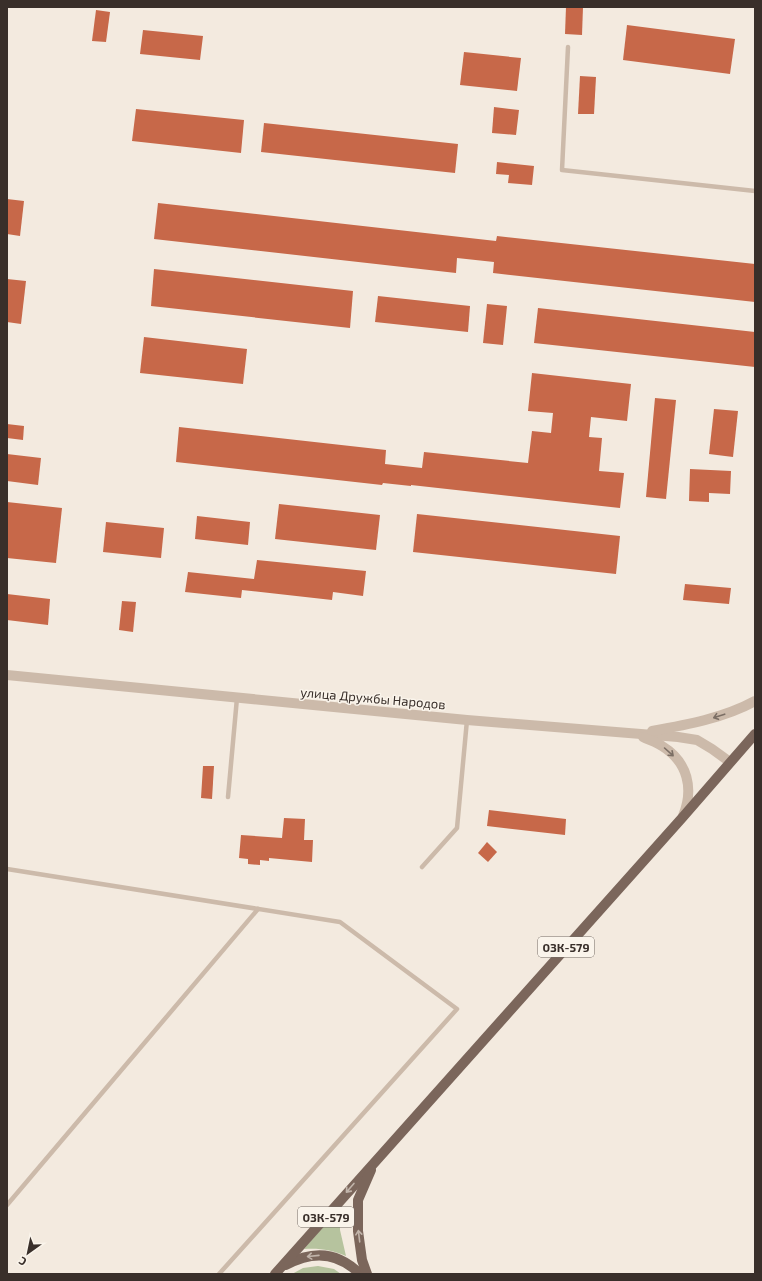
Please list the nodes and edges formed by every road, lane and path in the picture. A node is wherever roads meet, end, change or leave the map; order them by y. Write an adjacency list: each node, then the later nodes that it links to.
1 (568, 47): 2 (lane)
2 (755, 191)
3 (7, 675): 4 (street, улица Дружбы Народов)
4 (237, 698): 6 (street, улица Дружбы Народов); 10 (lane)
5 (755, 701): 7 (street, one-way to 7)
6 (467, 720): 7 (street, улица Дружбы Народов); 12 (lane)
7 (635, 734): 9 (street, улица Дружбы Народов); 11 (street, one-way to 11)
8 (755, 734): 9 (main road, 03К-579)
9 (730, 762): 11 (main road, 03К-579)
10 (228, 797)
11 (682, 818): 15 (main road, 03К-579)
12 (422, 867)
13 (7, 869): 14 (lane)
14 (258, 909): 16 (lane); 17 (lane)
15 (376, 1159): 18 (main road, 03К-579, one-way to 18); 20 (main road, 03К-579, one-way to 15)
16 (7, 1205)
17 (219, 1274)
18 (275, 1274): 19 (main road, 03К-579, one-way to 18)
19 (360, 1274)
20 (366, 1274)

